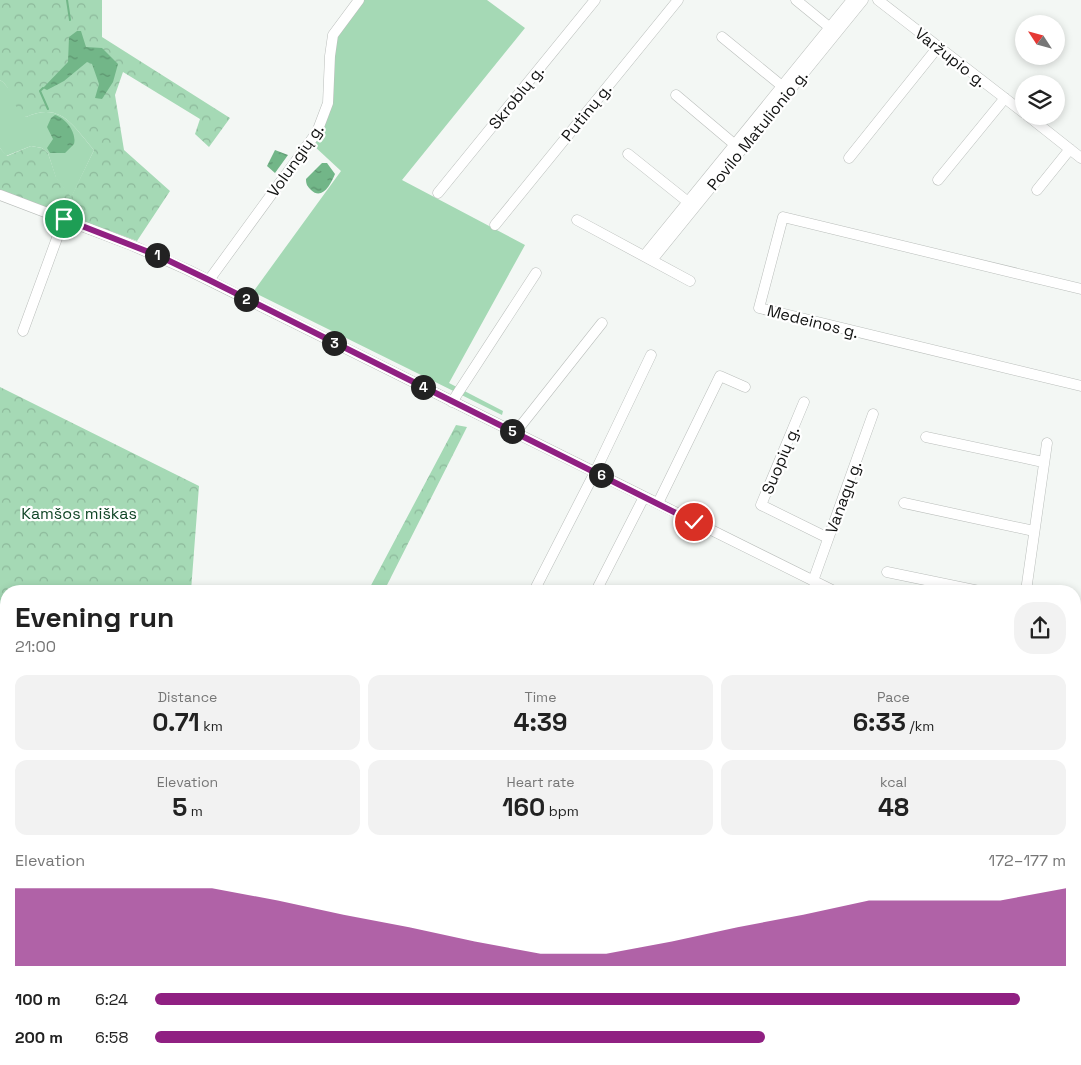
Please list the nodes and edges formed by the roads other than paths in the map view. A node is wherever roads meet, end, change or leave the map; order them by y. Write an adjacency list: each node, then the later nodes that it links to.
1 (359, 0): 31 (street, Volungių g.)
2 (595, 0): 23 (street, Skroblų g.)
3 (678, 0): 28 (street, Putinų g.)
4 (796, 0): 8 (street)
5 (852, 0): 8 (street, Povilo Matulionio g.)
6 (863, 0): 8 (street, Povilo Matulionio g.)
7 (878, 0): 10 (street, Varžupio g.)
8 (833, 30): 11 (street, Povilo Matulionio g.); 16 (street, Povilo Matulionio g.)
9 (722, 37): 11 (street)
10 (938, 47): 13 (street, Varžupio g.); 19 (street)
11 (782, 86): 16 (street, Povilo Matulionio g.)
12 (676, 95): 16 (street)
13 (1004, 98): 14 (street, Varžupio g.); 21 (street)
14 (1015, 106)
15 (1039, 125): 17 (street)
16 (738, 147): 25 (street, Povilo Matulionio g.); 29 (street, Povilo Matulionio g.)
17 (1070, 149): 20 (street); 22 (street)
18 (628, 154): 25 (street)
19 (849, 158)
20 (1081, 158)
21 (938, 180)
22 (1037, 190)
23 (438, 194)
24 (0, 195): 26 (street)
25 (688, 202): 29 (street, Povilo Matulionio g.)
26 (64, 219): 31 (street); 35 (street)
27 (577, 220): 29 (street)
28 (495, 225)
29 (648, 258): 32 (street)
30 (536, 273): 39 (street)
31 (209, 280): 39 (street)
32 (690, 281)
33 (1081, 289): 37 (street, Medeinos g.)
34 (602, 323): 42 (street)
35 (23, 331)
36 (651, 355): 46 (street)
37 (1081, 386)
38 (745, 387): 48 (street)
39 (452, 402): 42 (street)
40 (804, 402): 51 (street, Suopių g.)
41 (873, 414): 51 (street, Vanagų g.)
42 (516, 433): 46 (street)
43 (926, 437): 45 (street)
44 (1046, 443): 45 (street)
45 (1043, 462): 50 (street)
46 (595, 472): 47 (street); 54 (street)
47 (644, 497): 48 (street); 55 (street)
48 (658, 503): 53 (street)
49 (904, 503): 50 (street)
50 (1034, 531): 58 (street)
51 (828, 538): 53 (street, Vanagų g.)
52 (887, 572): 57 (street)
53 (812, 580): 56 (street)
54 (537, 585)
55 (599, 585)
56 (820, 585)
57 (949, 585)
58 (1027, 585)

